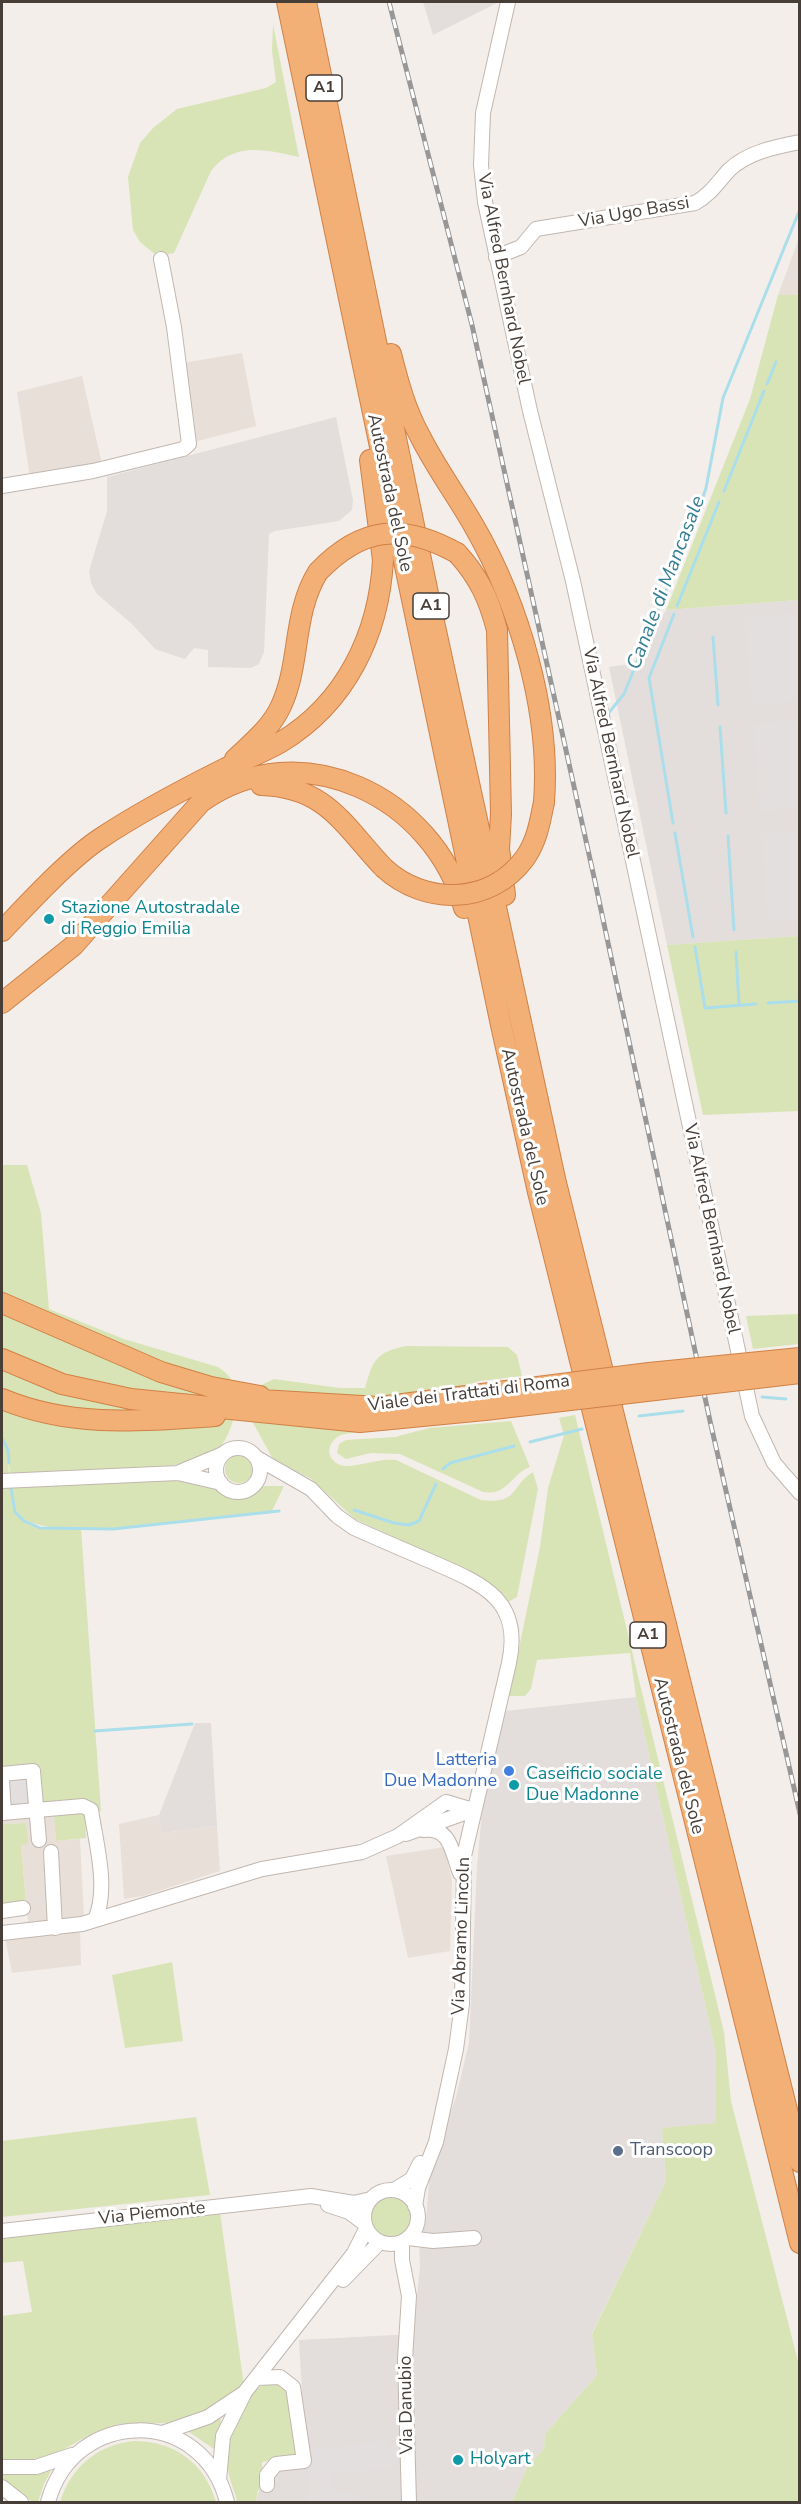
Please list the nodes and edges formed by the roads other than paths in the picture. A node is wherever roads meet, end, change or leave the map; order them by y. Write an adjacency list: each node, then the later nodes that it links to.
1 (287, 2): 8 (highway, Autostrada del Sole / A1)
2 (306, 2): 5 (highway, Autostrada del Sole / A1)
3 (508, 2): 6 (street, Via Alfred Bernhard Nobel)
4 (800, 142): 6 (street, Via Ugo Bassi)
5 (341, 174): 11 (highway, bridge); 15 (highway, Autostrada del Sole / A1)
6 (496, 257): 31 (street, Via Alfred Bernhard Nobel)
7 (161, 259): 9 (street)
8 (350, 309): 10 (highway); 14 (highway, Autostrada del Sole / A1)
9 (2, 486)
10 (226, 768): 12 (highway); 15 (highway, bridge)
11 (201, 802): 13 (highway); 14 (highway)
12 (2, 931)
13 (2, 1003)
14 (501, 1025): 61 (highway, Autostrada del Sole / A1)
15 (523, 1037): 50 (highway, Autostrada del Sole / A1)
16 (2, 1303): 23 (highway)
17 (2, 1347): 23 (highway, Viale dei Trattati di Roma)
18 (800, 1358): 22 (highway, Viale dei Trattati di Roma, bridge)
19 (2, 1359): 23 (highway, Viale dei Trattati di Roma)
20 (800, 1374): 22 (highway, Viale dei Trattati di Roma, bridge)
21 (2, 1399): 23 (highway)
22 (484, 1402): 23 (highway, Viale dei Trattati di Roma)
23 (279, 1407)
24 (223, 1454): 25 (street, Via Abramo Lincoln); 26 (street, Via Abramo Lincoln); 29 (street)
25 (256, 1458): 27 (street, Via Abramo Lincoln); 30 (street)
26 (178, 1473): 28 (street, Via Abramo Lincoln); 29 (street, Via Abramo Lincoln)
27 (288, 1478): 30 (street, Via Abramo Lincoln); 34 (street, Via Abramo Lincoln)
28 (2, 1481)
29 (221, 1483): 30 (street, Via Abramo Lincoln)
30 (255, 1483)
31 (800, 1492)
32 (2, 1774): 35 (street)
33 (2, 1780): 36 (street)
34 (475, 1803): 37 (street); 38 (street); 41 (street, Via Abramo Lincoln)
35 (37, 1810): 36 (street); 39 (street); 42 (street)
36 (3, 1813)
37 (418, 1830): 38 (street); 41 (street)
38 (398, 1836): 45 (street)
39 (39, 1840)
40 (51, 1852): 47 (street)
41 (462, 1879): 49 (street, Via Abramo Lincoln)
42 (101, 1886): 45 (street); 46 (street)
43 (23, 1908): 44 (street)
44 (2, 1911)
45 (122, 1911): 46 (street)
46 (94, 1920): 47 (street)
47 (55, 1928): 48 (street)
48 (2, 1933)
49 (438, 2130): 51 (street, Via Abramo Lincoln); 54 (street, Via Abramo Lincoln)
50 (800, 2162)
51 (394, 2190): 53 (street); 54 (street)
52 (303, 2198): 53 (street, Via Piemonte); 55 (street, Via Piemonte); 56 (street, Via Piemonte)
53 (371, 2199): 55 (street)
54 (416, 2211): 58 (street); 59 (street)
55 (365, 2226): 60 (street); 63 (street)
56 (2, 2231)
57 (474, 2238): 59 (street)
58 (405, 2240): 59 (street); 60 (street); 62 (street, Via Danubio)
59 (433, 2241)
60 (382, 2243): 62 (street, Via Danubio); 63 (street)
61 (800, 2243)
62 (408, 2308): 75 (street, Via Danubio)
63 (302, 2322): 64 (street)
64 (257, 2379): 65 (street); 70 (street)
65 (246, 2392): 66 (street); 69 (street)
66 (162, 2433): 67 (street); 69 (street)
67 (76, 2453): 68 (street); 73 (street)
68 (2, 2467)
69 (219, 2480): 74 (street)
70 (267, 2485)
71 (2, 2487): 72 (street)
72 (21, 2502)
73 (48, 2502)
74 (227, 2502)
75 (409, 2502)

